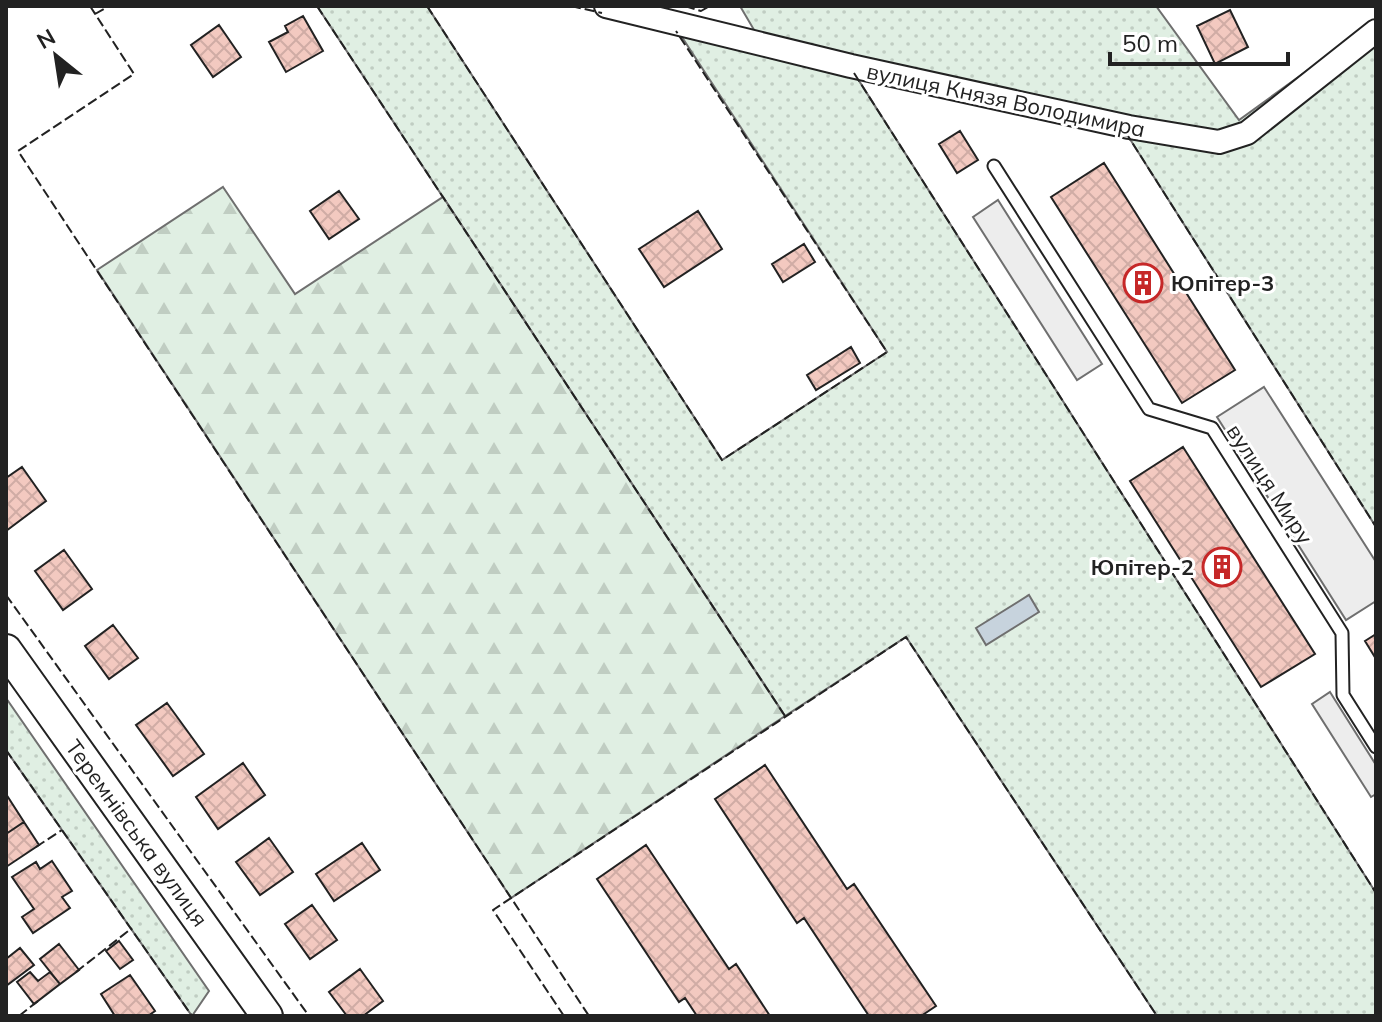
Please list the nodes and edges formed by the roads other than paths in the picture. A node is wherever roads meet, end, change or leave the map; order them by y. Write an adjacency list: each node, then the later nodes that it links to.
1 (606, 6): 2 (street, вулиця Князя Володимира)
2 (1376, 31)
3 (994, 166): 5 (lane, вулиця Миру)
4 (6, 650): 6 (street, Теремнівська вулиця)
5 (1376, 747)
6 (267, 1016)

